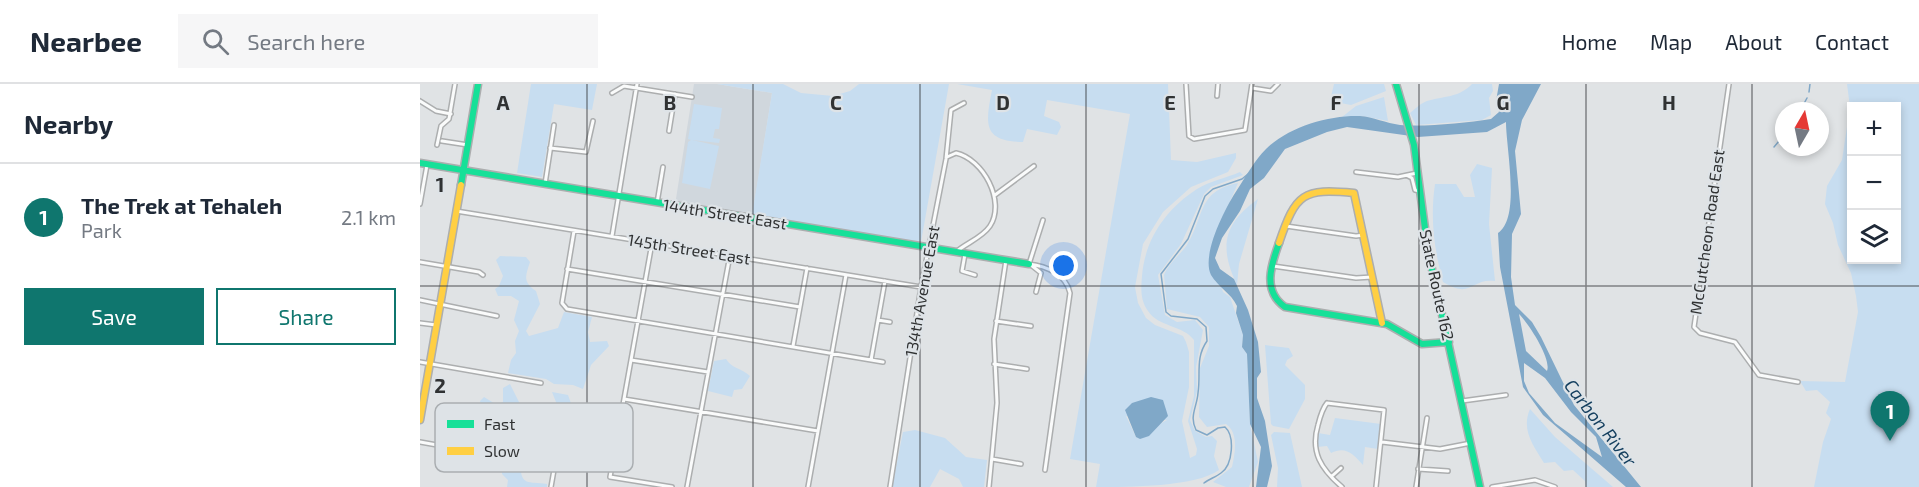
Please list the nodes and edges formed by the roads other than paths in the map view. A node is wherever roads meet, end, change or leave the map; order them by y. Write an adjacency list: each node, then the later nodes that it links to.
1 (455, 84): 16 (street)
2 (478, 84): 22 (street)
3 (1186, 84): 8 (street)
4 (1218, 84): 12 (street)
5 (1396, 84): 30 (street, State Route 162)
6 (1728, 84): 89 (street, McCutcheon Road East)
7 (636, 86): 10 (street); 11 (street); 35 (street)
8 (1252, 86): 9 (street)
9 (1275, 87)
10 (612, 93)
11 (675, 94): 13 (street); 19 (street)
12 (1217, 96)
13 (692, 97)
14 (420, 100): 16 (street)
15 (964, 103): 24 (street, 134th Avenue East)
16 (451, 114): 21 (street)
17 (593, 121): 23 (street)
18 (554, 124): 23 (street)
19 (669, 131)
20 (442, 141): 22 (street)
21 (437, 145)
22 (468, 145): 28 (street)
23 (550, 148): 32 (street)
24 (946, 159): 34 (street); 45 (street, 134th Avenue East)
25 (423, 164): 28 (street, 144th Street East); 37 (street)
26 (1034, 166): 34 (street)
27 (663, 167): 36 (street)
28 (464, 171): 32 (street, 144th Street East); 38 (street)
29 (1356, 172): 31 (street)
30 (1419, 172): 31 (street); 33 (street, State Route 162)
31 (1406, 176): 33 (street)
32 (545, 184): 35 (street, 144th Street East)
33 (1421, 191): 78 (street, State Route 162)
34 (995, 195): 46 (street)
35 (618, 196): 36 (street, 144th Street East); 43 (street)
36 (657, 203): 45 (street, 144th Street East)
37 (420, 204)
38 (456, 211): 41 (street, 145th Street East); 52 (street)
39 (1043, 220): 51 (street)
40 (1286, 226): 42 (street); 42 (street); 53 (street)
41 (574, 230): 43 (street, 145th Street East); 55 (street)
42 (1364, 235): 59 (street)
43 (612, 236): 44 (street, 145th Street East)
44 (652, 243): 48 (street, 145th Street East); 61 (street)
45 (930, 248): 46 (street, 144th Street East); 62 (street, 134th Avenue East)
46 (956, 252): 47 (street, 144th Street East)
47 (965, 254): 49 (street, 144th Street East); 56 (street)
48 (730, 255): 54 (street, 145th Street East); 64 (street)
49 (1006, 260): 51 (street, 144th Street East); 71 (street)
50 (420, 262): 52 (street)
51 (1030, 265): 63 (street); 109 (street)
52 (446, 266): 57 (street); 66 (street)
53 (1273, 266): 59 (street); 74 (street)
54 (807, 268): 58 (street, 145th Street East); 67 (street)
55 (567, 269): 61 (street); 70 (street)
56 (975, 274)
57 (483, 275)
58 (846, 275): 60 (street, 145th Street East); 80 (street)
59 (1373, 276): 74 (street)
60 (885, 281): 62 (street, 145th Street East); 69 (street)
61 (645, 282): 64 (street); 70 (street)
62 (921, 287): 119 (street, 134th Avenue East)
63 (1036, 292)
64 (722, 295): 67 (street); 77 (street)
65 (420, 300): 66 (street)
66 (440, 306): 68 (street); 75 (street)
67 (800, 307): 79 (street)
68 (497, 316)
69 (878, 320): 73 (street); 82 (street)
70 (638, 321): 77 (street); 81 (street)
71 (996, 321): 76 (street); 86 (street)
72 (420, 322): 75 (street)
73 (890, 322)
74 (1382, 323): 78 (street)
75 (436, 326): 85 (street)
76 (1031, 326)
77 (715, 334): 79 (street); 88 (street)
78 (1449, 342): 94 (street, State Route 162)
79 (793, 347): 80 (street)
80 (832, 353): 82 (street); 99 (street)
81 (631, 360): 88 (street); 92 (street)
82 (871, 360): 84 (street)
83 (420, 362): 85 (street)
84 (883, 362)
85 (430, 363): 90 (street); 93 (street)
86 (994, 364): 87 (street); 105 (street)
87 (1027, 369)
88 (708, 372): 96 (street)
89 (1798, 382)
90 (542, 383)
91 (1506, 395): 94 (street)
92 (624, 399): 95 (street); 96 (street)
93 (422, 401): 98 (street)
94 (1462, 401): 102 (street, State Route 162)
95 (623, 403)
96 (701, 412): 99 (street); 117 (street)
97 (1427, 418): 104 (street)
98 (420, 420)
99 (818, 431): 118 (street)
100 (420, 442): 103 (street)
101 (1382, 442): 104 (street); 113 (street); 122 (street)
102 (1470, 443): 104 (street); 124 (street, State Route 162)
103 (435, 445)
104 (1421, 447): 108 (street)
105 (992, 459): 106 (street); 120 (street)
106 (1021, 464)
107 (1341, 468): 113 (street)
108 (1418, 469): 110 (street); 123 (street)
109 (1045, 470)
110 (1448, 471)
111 (554, 472): 115 (street)
112 (611, 472): 116 (street)
113 (1332, 477): 121 (street)
114 (1511, 485): 125 (street); 126 (street)
115 (551, 487)
116 (672, 487)
117 (687, 487)
118 (808, 487)
119 (890, 487)
120 (989, 487)
121 (1342, 487)
122 (1376, 487)
123 (1416, 487)
124 (1480, 487)
125 (1492, 487)
126 (1555, 487)

